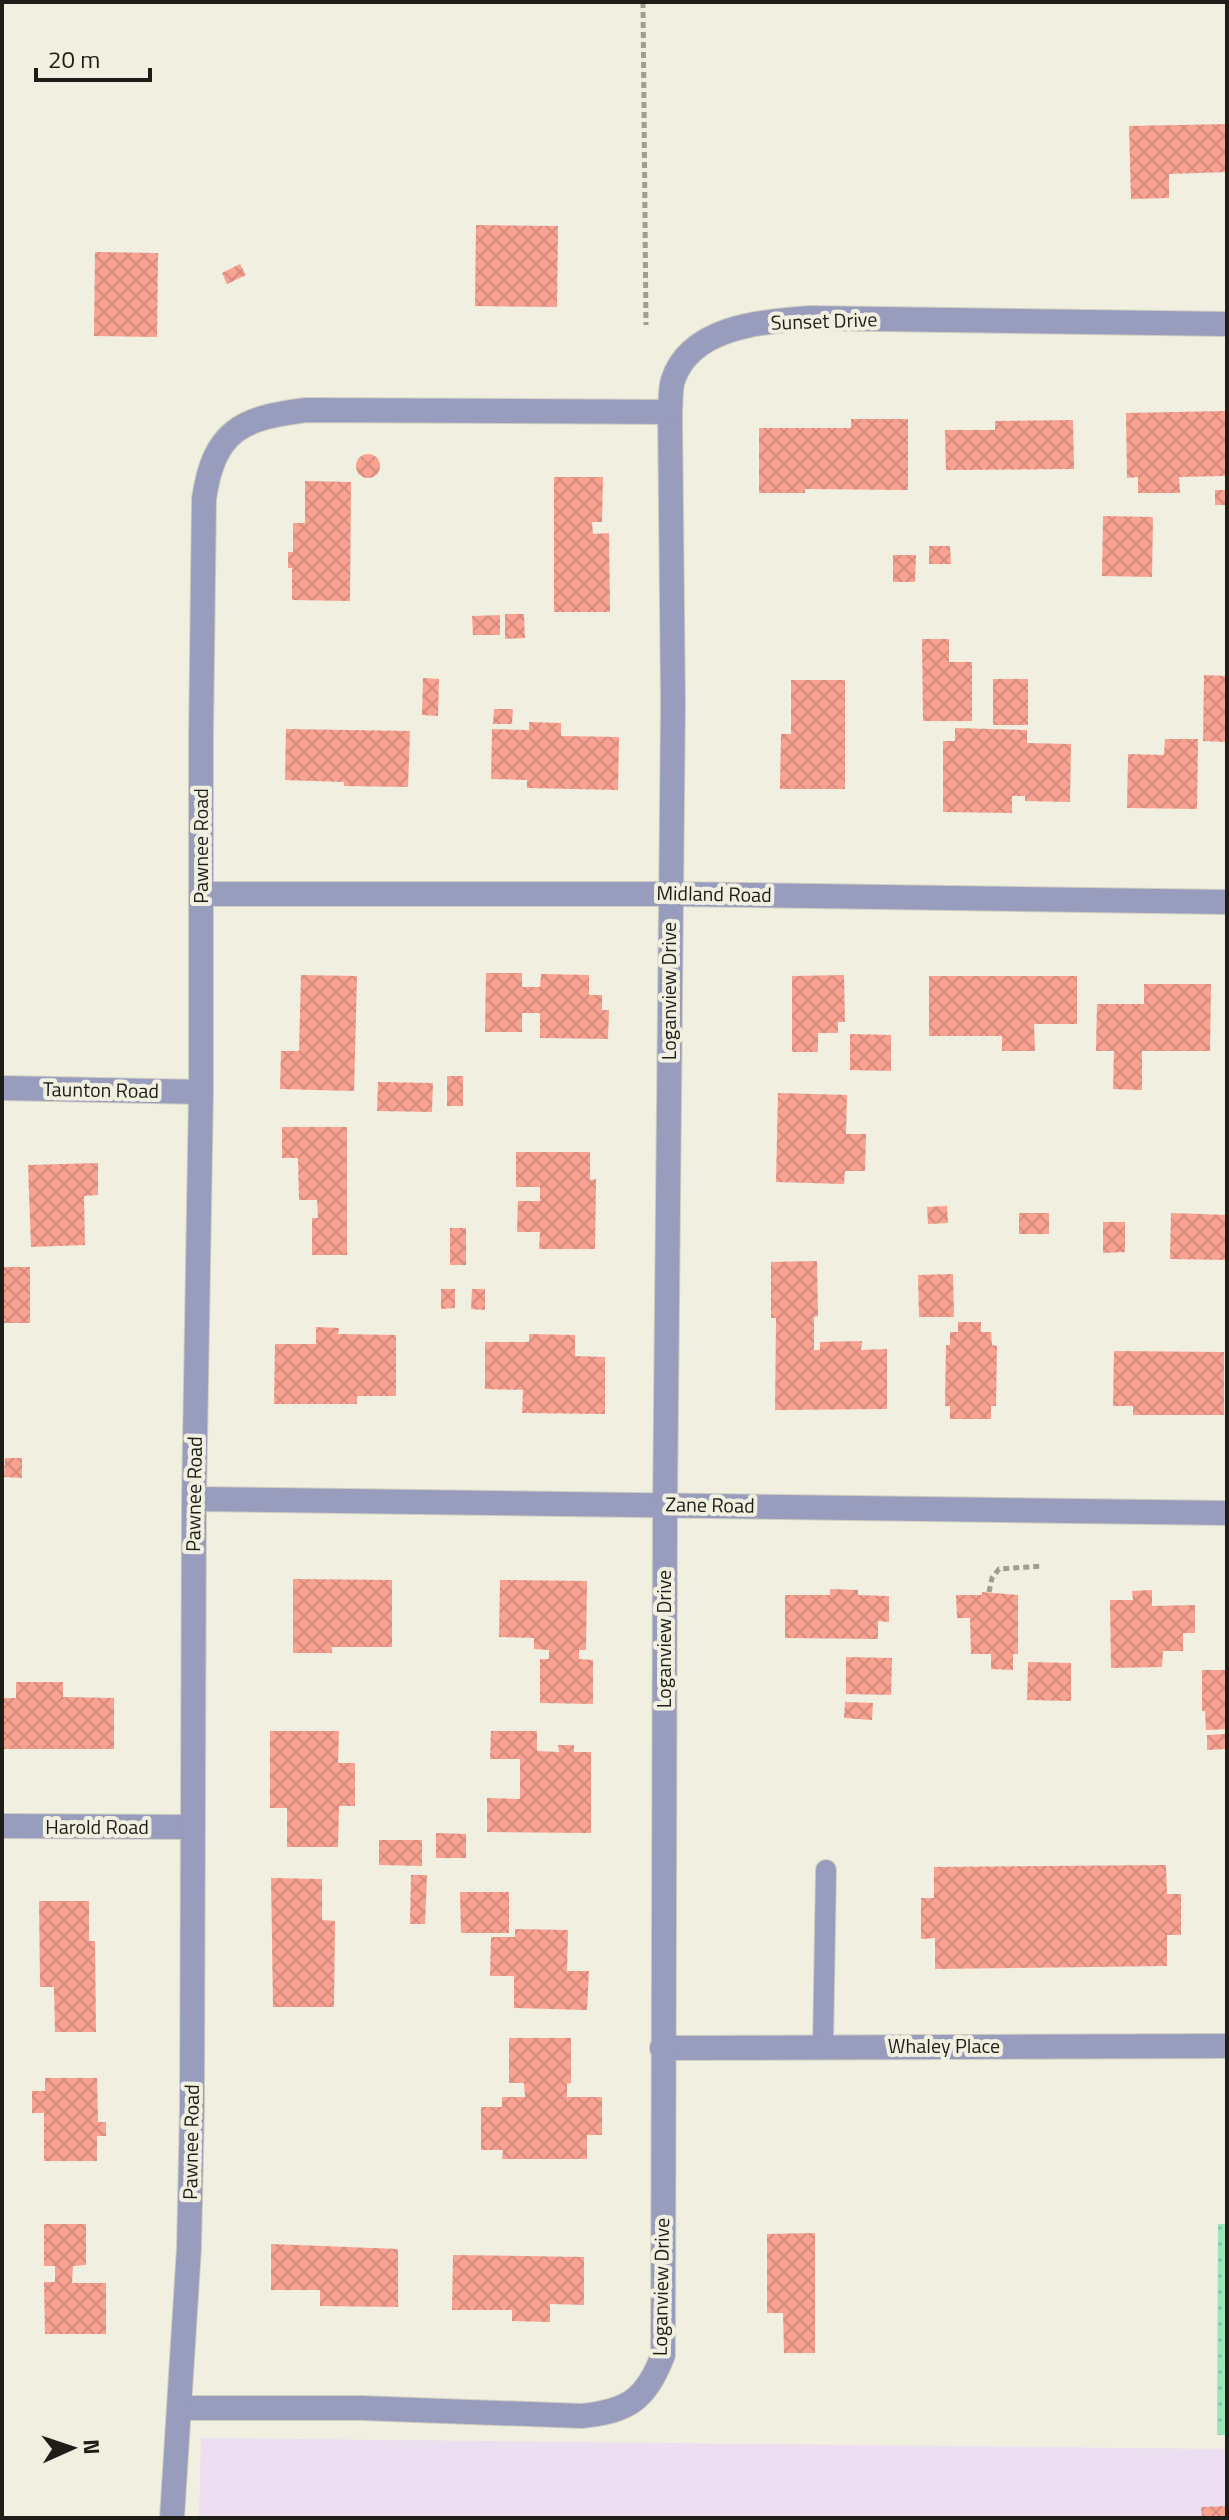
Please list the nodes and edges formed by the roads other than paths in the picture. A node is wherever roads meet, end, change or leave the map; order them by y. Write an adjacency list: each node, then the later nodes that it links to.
1 (1227, 324): 2 (street, Sunset Drive)
2 (670, 412): 3 (street, Pawnee Road); 4 (street, Loganview Drive)
3 (201, 894): 4 (street, Midland Road); 7 (street, Pawnee Road)
4 (670, 894): 5 (street, Midland Road); 9 (street, Loganview Drive)
5 (1227, 902)
6 (2, 1088): 7 (street, Taunton Road)
7 (201, 1092): 8 (street, Pawnee Road)
8 (194, 1499): 9 (street, Zane Road); 12 (street, Pawnee Road)
9 (665, 1505): 10 (street, Zane Road); 16 (street, Loganview Drive)
10 (1227, 1513)
11 (2, 1826): 12 (street, Harold Road)
12 (192, 1827): 17 (street, Pawnee Road)
13 (826, 1870): 14 (lane)
14 (823, 2046): 15 (street, Whaley Place); 16 (street, Whaley Place)
15 (1227, 2046)
16 (662, 2048): 17 (street, Loganview Drive)
17 (181, 2408): 18 (street, Pawnee Road)
18 (172, 2518)

